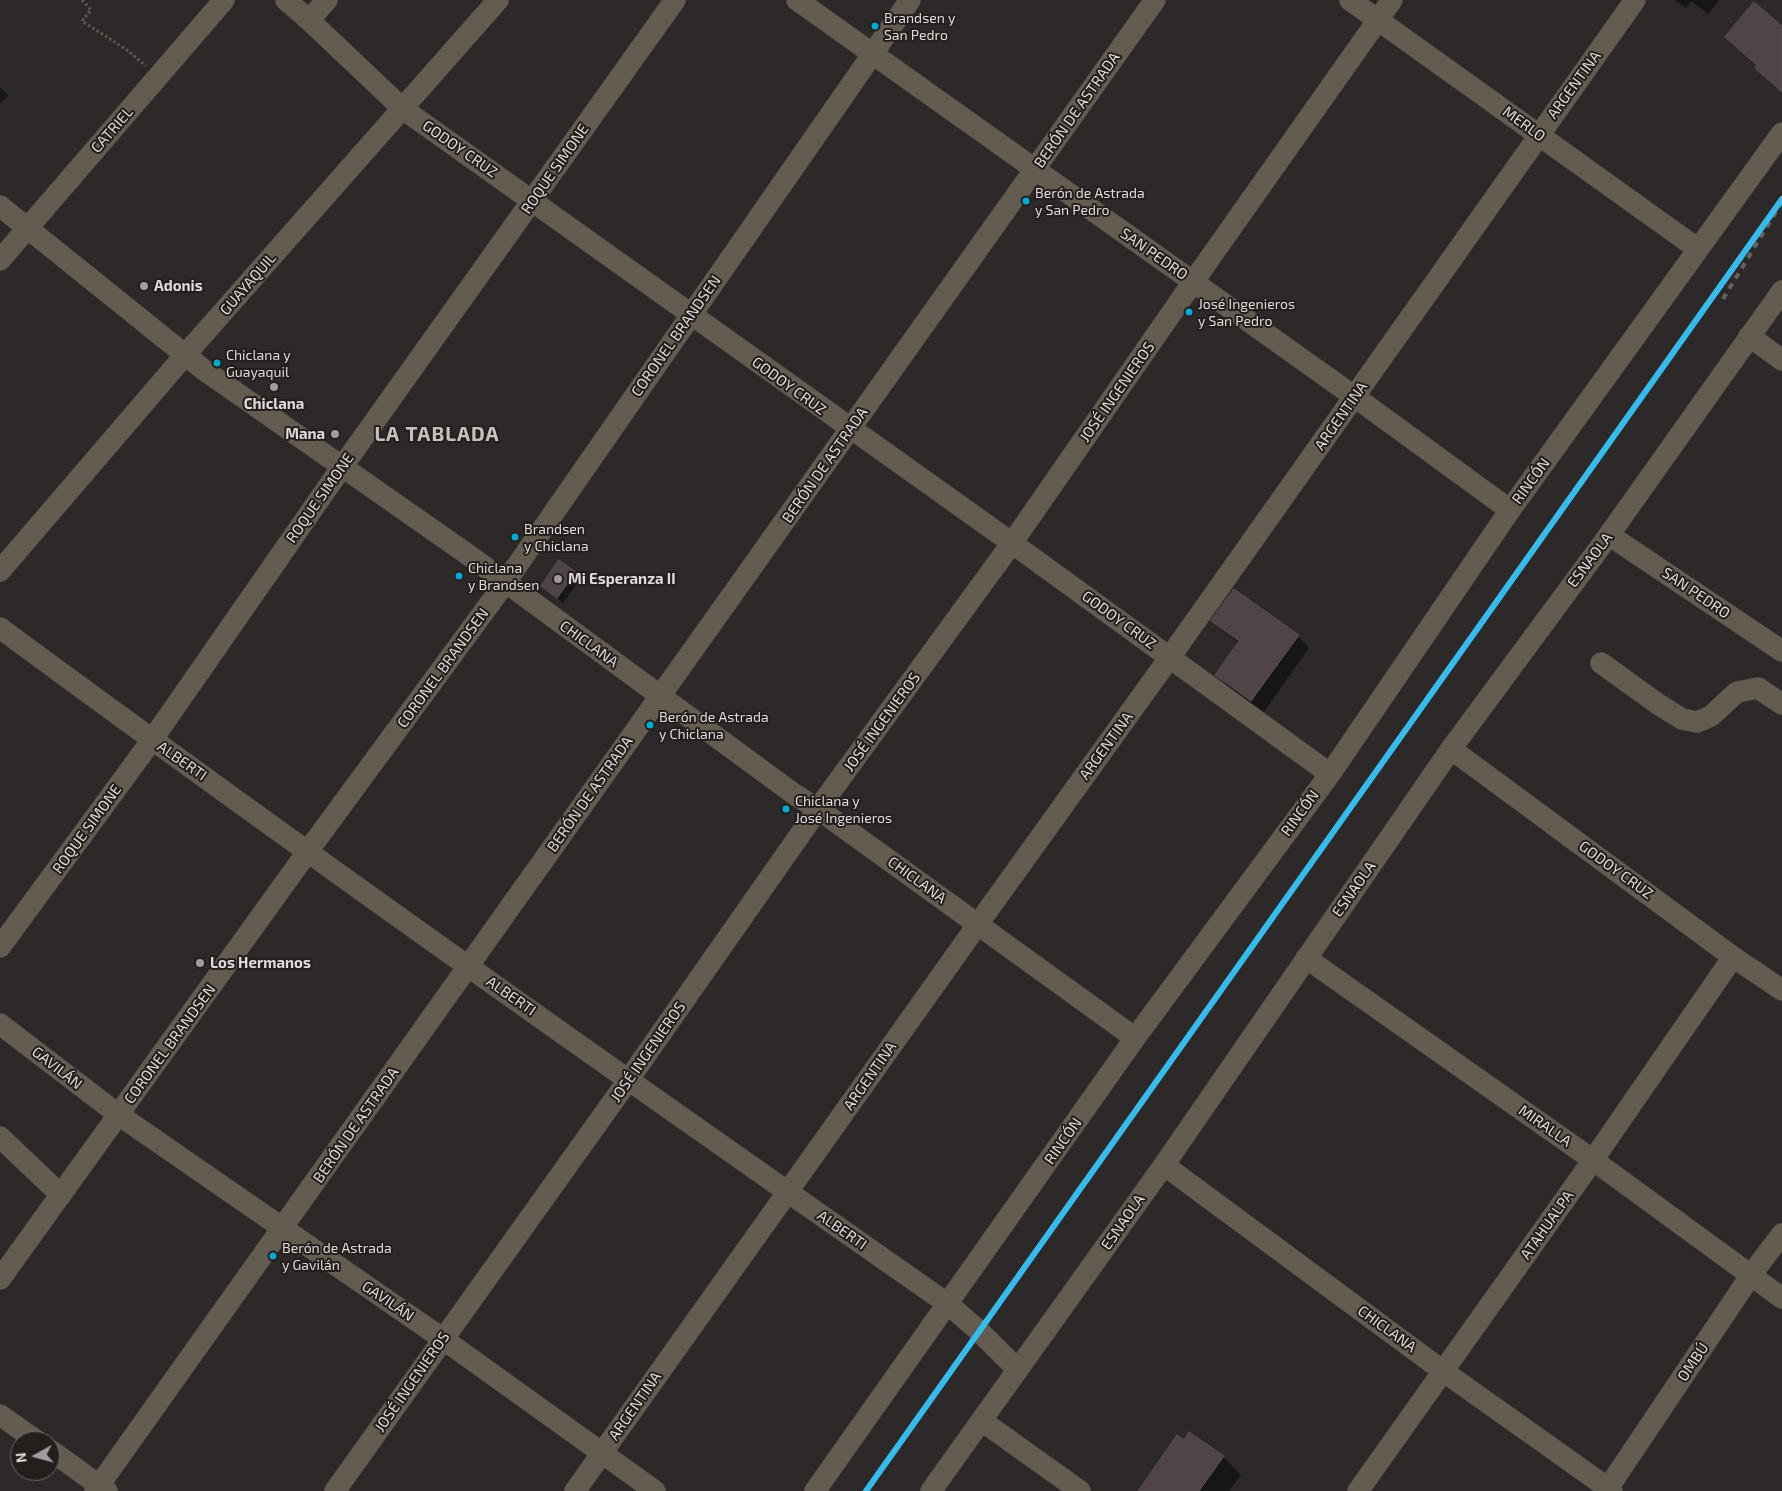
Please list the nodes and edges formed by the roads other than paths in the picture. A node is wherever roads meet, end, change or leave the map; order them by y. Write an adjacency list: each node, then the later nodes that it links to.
1 (224, 0): 21 (street, CATRIEL)
2 (286, 0): 13 (street, GODOY CRUZ)
3 (327, 0): 13 (street)
4 (498, 0): 15 (street, GUAYAQUIL)
5 (675, 0): 19 (street, ROQUE SIMONE)
6 (797, 0): 14 (street, SAN PEDRO)
7 (910, 0): 14 (street, CORONEL BRANDSEN)
8 (1155, 0): 18 (street, BERÓN DE ASTRADA)
9 (1350, 0): 12 (street, MERLO)
10 (1392, 0): 12 (street, JOSÉ INGENIEROS)
11 (1635, 0): 17 (street, ARGENTINA)
12 (1378, 19): 17 (street, MERLO); 24 (street, JOSÉ INGENIEROS)
13 (309, 20): 15 (street, GODOY CRUZ)
14 (872, 55): 18 (street, SAN PEDRO); 26 (street, CORONEL BRANDSEN)
15 (403, 109): 19 (street, GODOY CRUZ); 28 (street, GUAYAQUIL)
16 (1782, 133): 22 (street, RINCÓN)
17 (1538, 135): 22 (street, MERLO); 30 (street, ARGENTINA)
18 (1034, 169): 24 (street, SAN PEDRO); 31 (street, BERÓN DE ASTRADA)
19 (533, 200): 26 (street, GODOY CRUZ); 32 (street, ROQUE SIMONE)
20 (0, 206): 21 (street, CHICLANA)
21 (28, 228): 23 (street, CATRIEL); 28 (street, CHICLANA)
22 (1698, 249): 33 (street, RINCÓN)
23 (0, 260)
24 (1193, 282): 30 (street, SAN PEDRO); 35 (street, JOSÉ INGENIEROS)
25 (1782, 291): 27 (street, ESNAOLA)
26 (691, 315): 31 (street, GODOY CRUZ); 37 (street, CORONEL BRANDSEN)
27 (1750, 336): 29 (street); 34 (street, ESNAOLA)
28 (185, 355): 32 (street, CHICLANA); 36 (street, GUAYAQUIL)
29 (1782, 360)
30 (1355, 397): 33 (street, SAN PEDRO); 40 (street, ARGENTINA)
31 (850, 429): 35 (street, GODOY CRUZ); 42 (street, BERÓN DE ASTRADA)
32 (341, 467): 37 (street, CHICLANA); 44 (street, ROQUE SIMONE)
33 (1510, 510): 46 (street, RINCÓN)
34 (1609, 535): 39 (street, SAN PEDRO); 45 (street, ESNAOLA)
35 (1012, 543): 40 (street, GODOY CRUZ); 47 (street, JOSÉ INGENIEROS)
36 (0, 571)
37 (505, 583): 42 (street, CHICLANA); 48 (street, CORONEL BRANDSEN)
38 (0, 628): 44 (street, ALBERTI)
39 (1782, 651)
40 (1170, 657): 46 (street, GODOY CRUZ); 49 (street, ARGENTINA)
41 (1601, 663): 43 (street)
42 (660, 696): 47 (street, CHICLANA); 53 (street, BERÓN DE ASTRADA)
43 (1782, 704)
44 (152, 740): 48 (street, ALBERTI); 50 (street, ROQUE SIMONE)
45 (1451, 749): 51 (street, GODOY CRUZ); 52 (street, ESNAOLA)
46 (1330, 774): 56 (street, RINCÓN)
47 (818, 809): 49 (street, CHICLANA); 57 (street, JOSÉ INGENIEROS)
48 (308, 851): 53 (street, ALBERTI); 58 (street, CORONEL BRANDSEN)
49 (978, 924): 56 (street, CHICLANA); 62 (street, ARGENTINA)
50 (0, 947)
51 (1733, 957): 54 (street, GODOY CRUZ); 60 (street, ATAHUALPA)
52 (1306, 958): 60 (street, MIRALLA); 61 (street, ESNAOLA)
53 (468, 965): 57 (street, ALBERTI); 64 (street, BERÓN DE ASTRADA)
54 (1782, 990)
55 (0, 1024): 58 (street, GAVILÁN)
56 (1136, 1038): 69 (street, RINCÓN)
57 (628, 1079): 62 (street, ALBERTI); 70 (street, JOSÉ INGENIEROS)
58 (119, 1115): 63 (street, CORONEL BRANDSEN); 64 (street, GAVILÁN)
59 (0, 1137): 63 (street)
60 (1593, 1160): 66 (street, MIRALLA); 72 (street, ATAHUALPA)
61 (1164, 1165): 71 (street, ESNAOLA); 72 (street, CHICLANA)
62 (788, 1192): 69 (street, ALBERTI); 76 (street, ARGENTINA)
63 (61, 1195): 67 (street, CORONEL BRANDSEN)
64 (283, 1229): 70 (street, GAVILÁN); 78 (street, BERÓN DE ASTRADA)
65 (1782, 1234): 66 (street, OMBÚ)
66 (1751, 1275): 68 (street, MIRALLA); 79 (street, OMBÚ)
67 (0, 1279)
68 (1782, 1298)
69 (948, 1304): 71 (street, ALBERTI); 83 (street, RINCÓN)
70 (443, 1339): 76 (street, GAVILÁN); 80 (street, JOSÉ INGENIEROS)
71 (1018, 1370): 74 (street, ESNAOLA)
72 (1443, 1371): 79 (street, CHICLANA); 86 (street, ATAHUALPA)
73 (0, 1415): 75 (street)
74 (982, 1421): 84 (street, ESNAOLA); 85 (street)
75 (23, 1431)
76 (602, 1452): 81 (street, ARGENTINA); 82 (street, GAVILÁN)
77 (60, 1458): 78 (street)
78 (100, 1489)
79 (1609, 1490)
80 (335, 1491)
81 (575, 1491)
82 (655, 1491)
83 (815, 1491)
84 (931, 1491)
85 (1080, 1491)
86 (1358, 1491)

